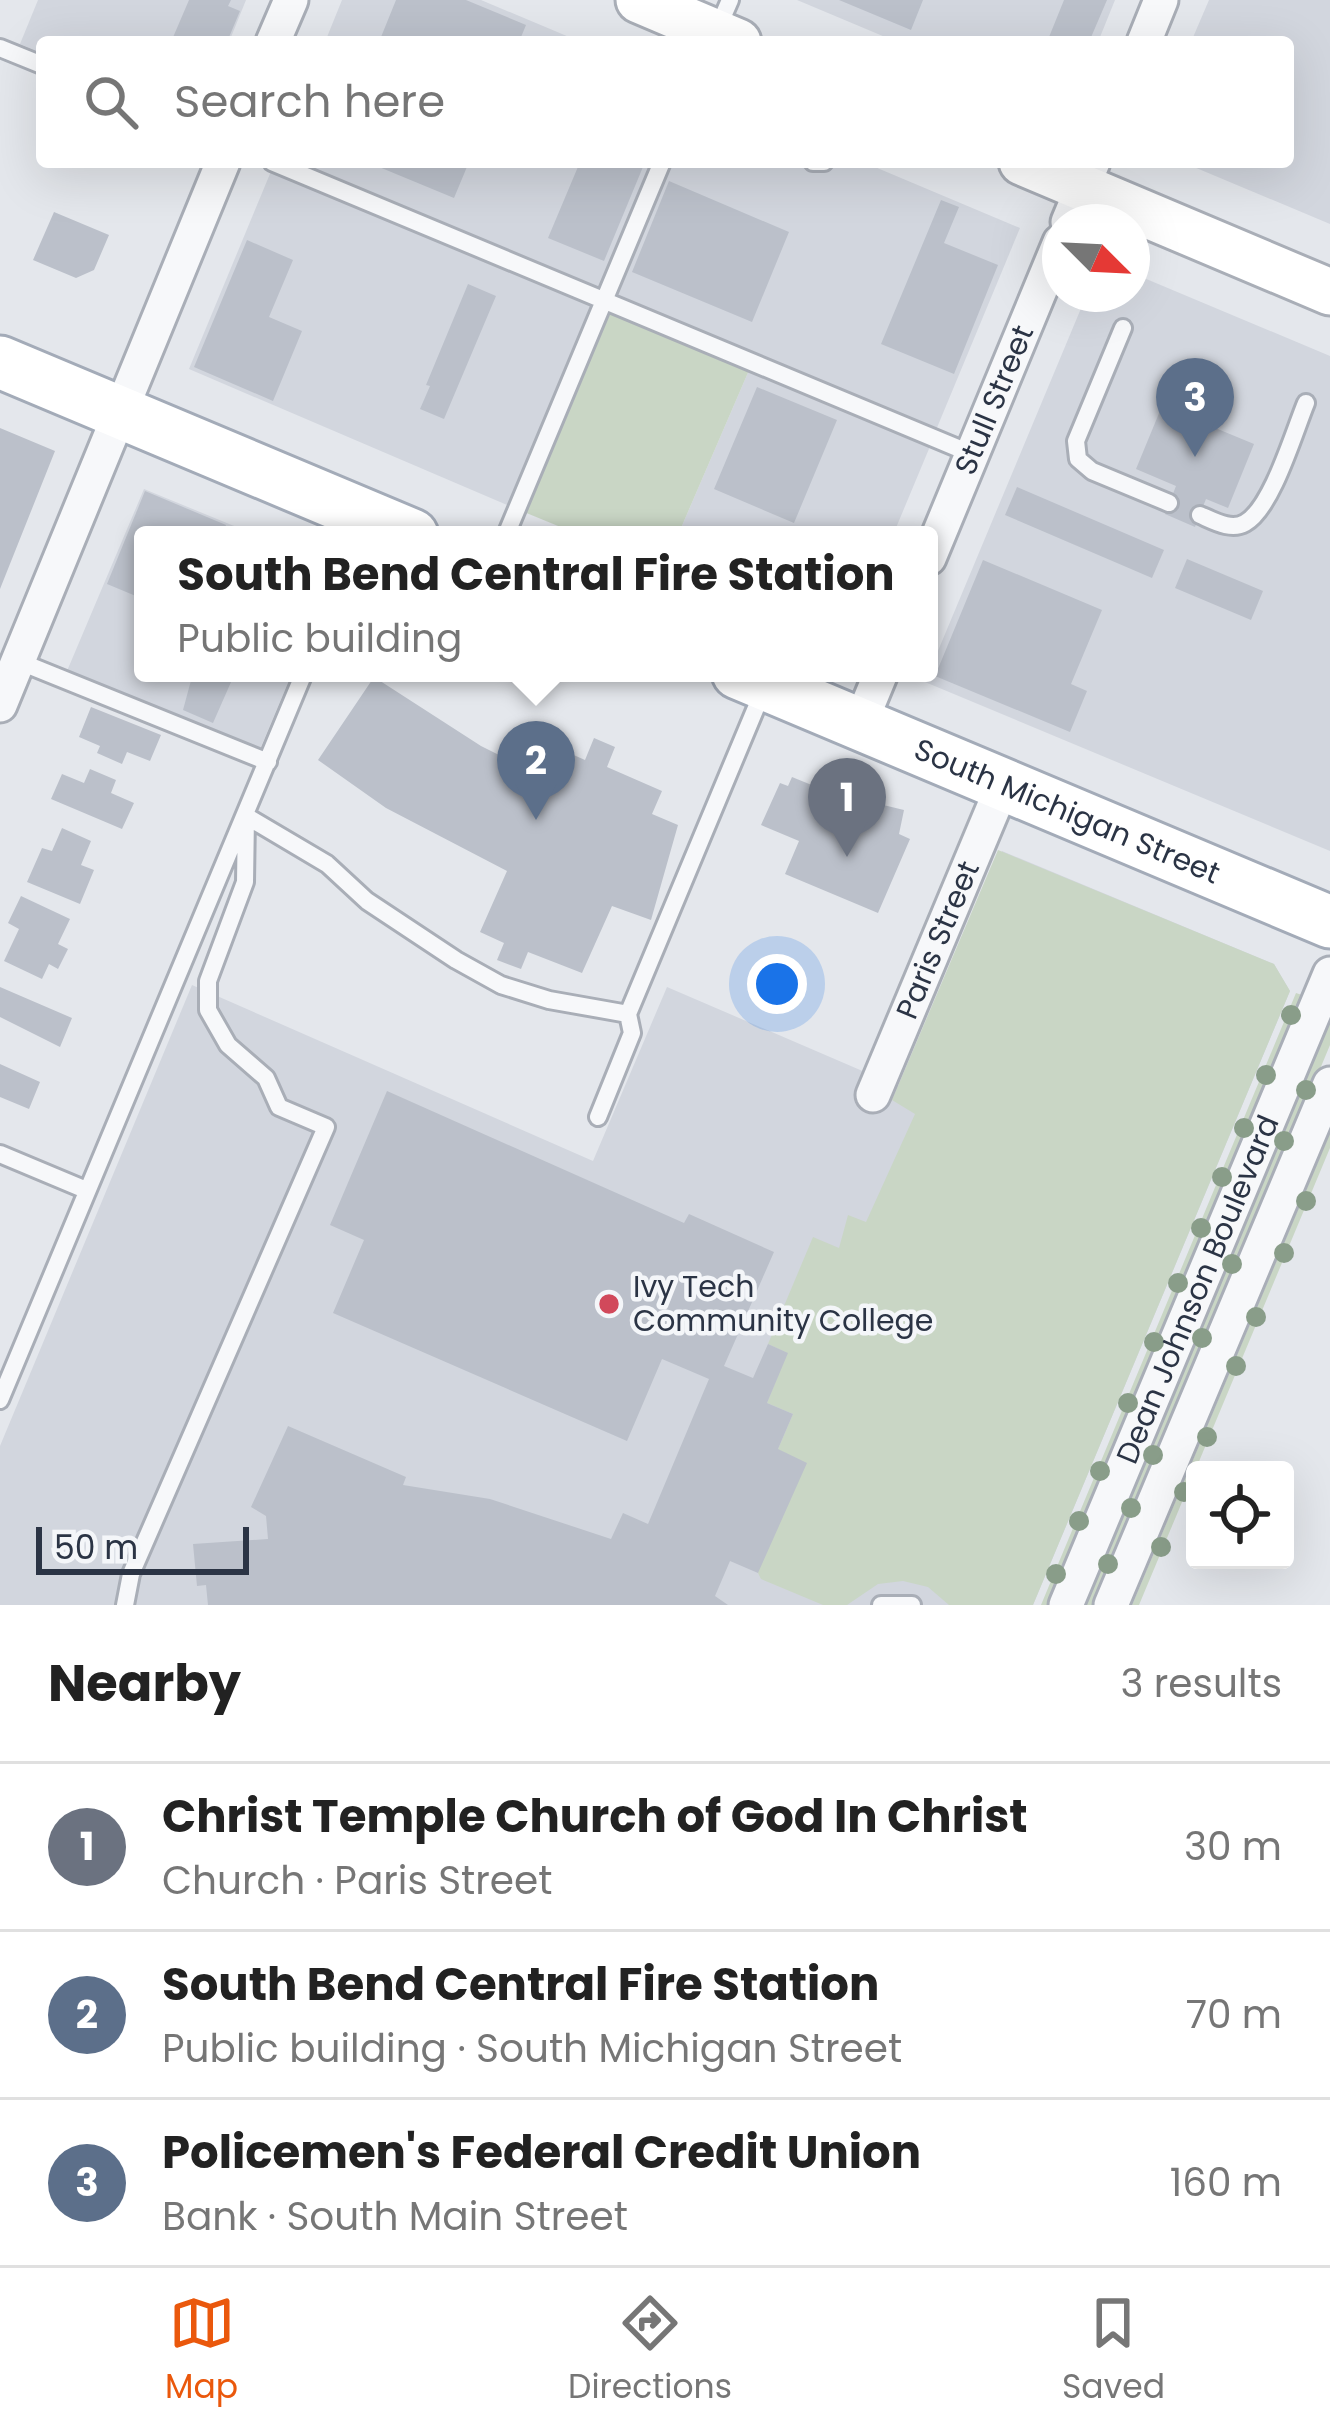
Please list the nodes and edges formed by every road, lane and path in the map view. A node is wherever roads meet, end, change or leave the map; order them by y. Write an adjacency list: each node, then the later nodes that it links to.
1 (291, 0): 5 (street)
2 (639, 0): 4 (main road)
3 (1161, 0): 6 (street)
4 (724, 29)
5 (276, 36)
6 (1146, 36)
7 (0, 48): 8 (lane)
8 (36, 63)
9 (221, 168): 20 (street)
10 (286, 168): 16 (lane)
11 (659, 168): 16 (lane)
12 (1035, 168): 13 (main road)
13 (1081, 190): 15 (main road)
14 (1042, 285): 21 (street, Stull Street)
15 (1330, 292)
16 (604, 300): 21 (lane); 25 (lane)
17 (1123, 328): 22 (lane)
18 (0, 362): 20 (main road)
19 (1306, 403): 23 (lane)
20 (122, 413): 24 (main road); 27 (street)
21 (972, 454): 26 (street, Stull Street)
22 (1169, 503)
23 (1200, 515)
24 (373, 526)
25 (510, 526)
26 (938, 536)
27 (18, 661): 32 (street); 34 (lane)
28 (300, 682): 34 (lane)
29 (751, 682): 39 (lane)
30 (759, 682): 33 (main road, South Michigan Street)
31 (877, 682): 33 (street)
32 (0, 705)
33 (860, 724): 35 (main road, South Michigan Street)
34 (268, 762): 36 (lane)
35 (1003, 785): 37 (main road, South Michigan Street); 41 (street, Paris Street)
36 (246, 816): 39 (lane); 44 (lane); 46 (lane)
37 (1330, 922)
38 (1330, 974): 49 (street, Dean Johnson Boulevard)
39 (628, 1015): 42 (lane)
40 (1330, 1084): 50 (street, Dean Johnson Boulevard)
41 (873, 1095)
42 (598, 1117)
43 (0, 1154): 44 (lane)
44 (86, 1190): 45 (lane)
45 (0, 1400)
46 (125, 1605)
47 (881, 1605): 48 (lane)
48 (912, 1605)
49 (1066, 1605)
50 (1111, 1605)

